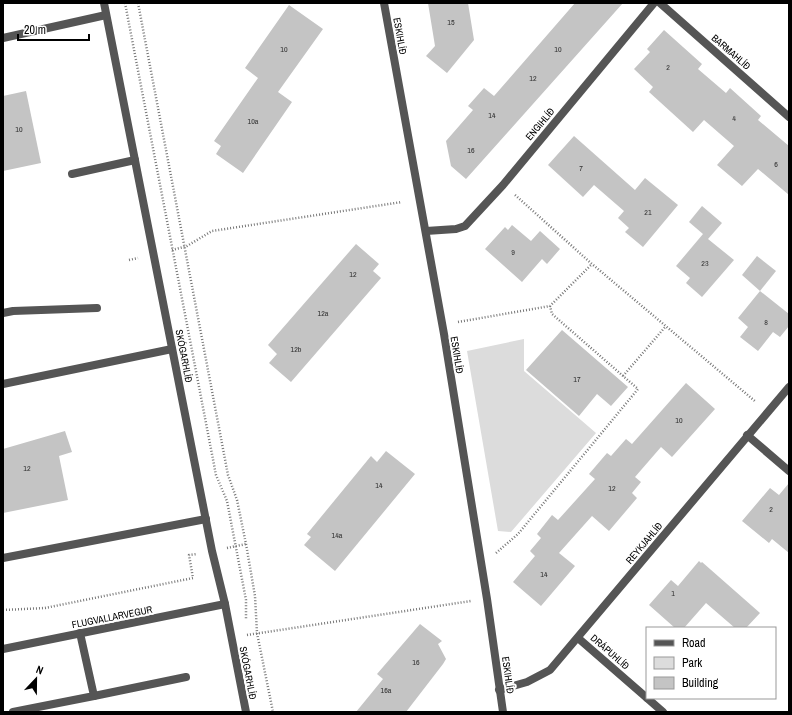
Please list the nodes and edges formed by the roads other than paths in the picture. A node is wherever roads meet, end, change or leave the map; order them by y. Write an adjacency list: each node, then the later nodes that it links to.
1 (104, 3): 5 (street, SKÓGARHLÍÐ)
2 (384, 3): 10 (street, ESKIHLÍÐ)
3 (654, 3): 10 (street, ENGIHLÍÐ)
4 (660, 3): 7 (street, BARMAHLÍÐ)
5 (106, 15): 6 (street); 8 (street, SKÓGARHLÍÐ)
6 (3, 38)
7 (789, 117)
8 (135, 160): 9 (street); 13 (street, SKÓGARHLÍÐ)
9 (72, 174)
10 (426, 231): 25 (street, ESKIHLÍÐ)
11 (97, 308): 12 (street)
12 (3, 313)
13 (172, 348): 14 (street); 18 (street, SKÓGARHLÍÐ)
14 (3, 384)
15 (789, 387): 16 (street, REYKJAHLÍÐ)
16 (747, 435): 17 (street); 22 (street, REYKJAHLÍÐ)
17 (789, 471)
18 (206, 519): 19 (street); 20 (street, SKÓGARHLÍÐ)
19 (3, 558)
20 (225, 604): 21 (street, FLUGVALLARVEGUR); 30 (street, SKÓGARHLÍÐ)
21 (80, 633): 23 (street, FLUGVALLARVEGUR); 26 (street)
22 (578, 638): 25 (street, REYKJAHLÍÐ); 27 (street, DRÁPUHLÍÐ)
23 (3, 649)
24 (186, 678): 26 (street)
25 (499, 690): 31 (street, ESKIHLÍÐ)
26 (94, 696): 29 (street)
27 (646, 697)
28 (648, 699): 32 (street, DRÁPUHLÍÐ)
29 (13, 712)
30 (246, 712)
31 (503, 712)
32 (663, 712)

